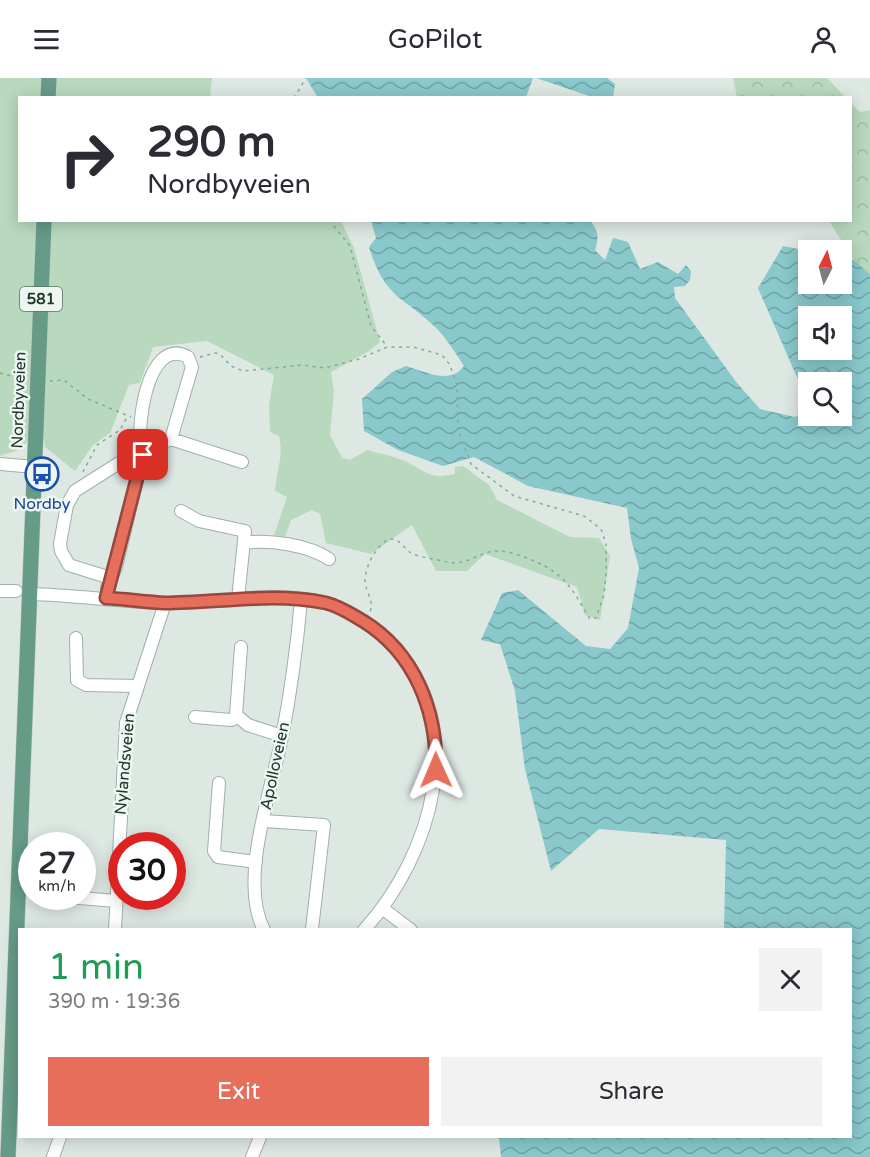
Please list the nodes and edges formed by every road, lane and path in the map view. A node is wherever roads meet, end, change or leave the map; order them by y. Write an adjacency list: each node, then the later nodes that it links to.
1 (49, 78): 3 (main road)
2 (306, 78): 4 (path)
3 (48, 96)
4 (295, 96)
5 (44, 222): 10 (main road, Nordbyveien / 581)
6 (331, 222): 7 (path)
7 (387, 346): 8 (path); 29 (path)
8 (190, 360): 12 (street); 13 (street)
9 (0, 373): 10 (path)
10 (38, 383): 11 (path); 17 (main road, Nordbyveien / 581)
11 (128, 416): 12 (path); 18 (path)
12 (142, 419): 14 (street)
13 (171, 439): 14 (street); 15 (street)
14 (143, 455): 18 (street); 22 (street)
15 (242, 462)
16 (0, 464): 17 (street)
17 (35, 467): 24 (main road, Nordbyveien / 581)
18 (79, 486): 22 (street)
19 (181, 511): 20 (street)
20 (245, 537): 21 (street); 26 (street)
21 (329, 559)
22 (109, 581): 25 (street)
23 (0, 591): 24 (street)
24 (23, 592): 25 (street); 49 (main road, Nordbyveien / 581)
25 (106, 598): 28 (street)
26 (238, 599): 27 (street); 28 (street)
27 (301, 600): 29 (street); 35 (street, Apolloveien)
28 (165, 603): 32 (street, Nylandsveien)
29 (363, 622): 40 (street)
30 (76, 638): 32 (street)
31 (241, 647): 34 (street)
32 (136, 686): 38 (street, Nylandsveien)
33 (195, 717): 34 (street)
34 (238, 717): 35 (street)
35 (282, 736): 37 (street, Apolloveien)
36 (219, 783): 39 (street)
37 (264, 821): 39 (street, Apolloveien); 44 (street)
38 (119, 832)
39 (256, 862): 43 (street, Apolloveien)
40 (382, 908): 45 (street); 46 (street)
41 (116, 910): 42 (street, Nylandsveien)
42 (115, 928)
43 (263, 928)
44 (312, 928)
45 (366, 928)
46 (408, 928)
47 (60, 1138): 50 (street)
48 (260, 1138): 51 (street)
49 (8, 1157)
50 (53, 1157)
51 (252, 1157)

